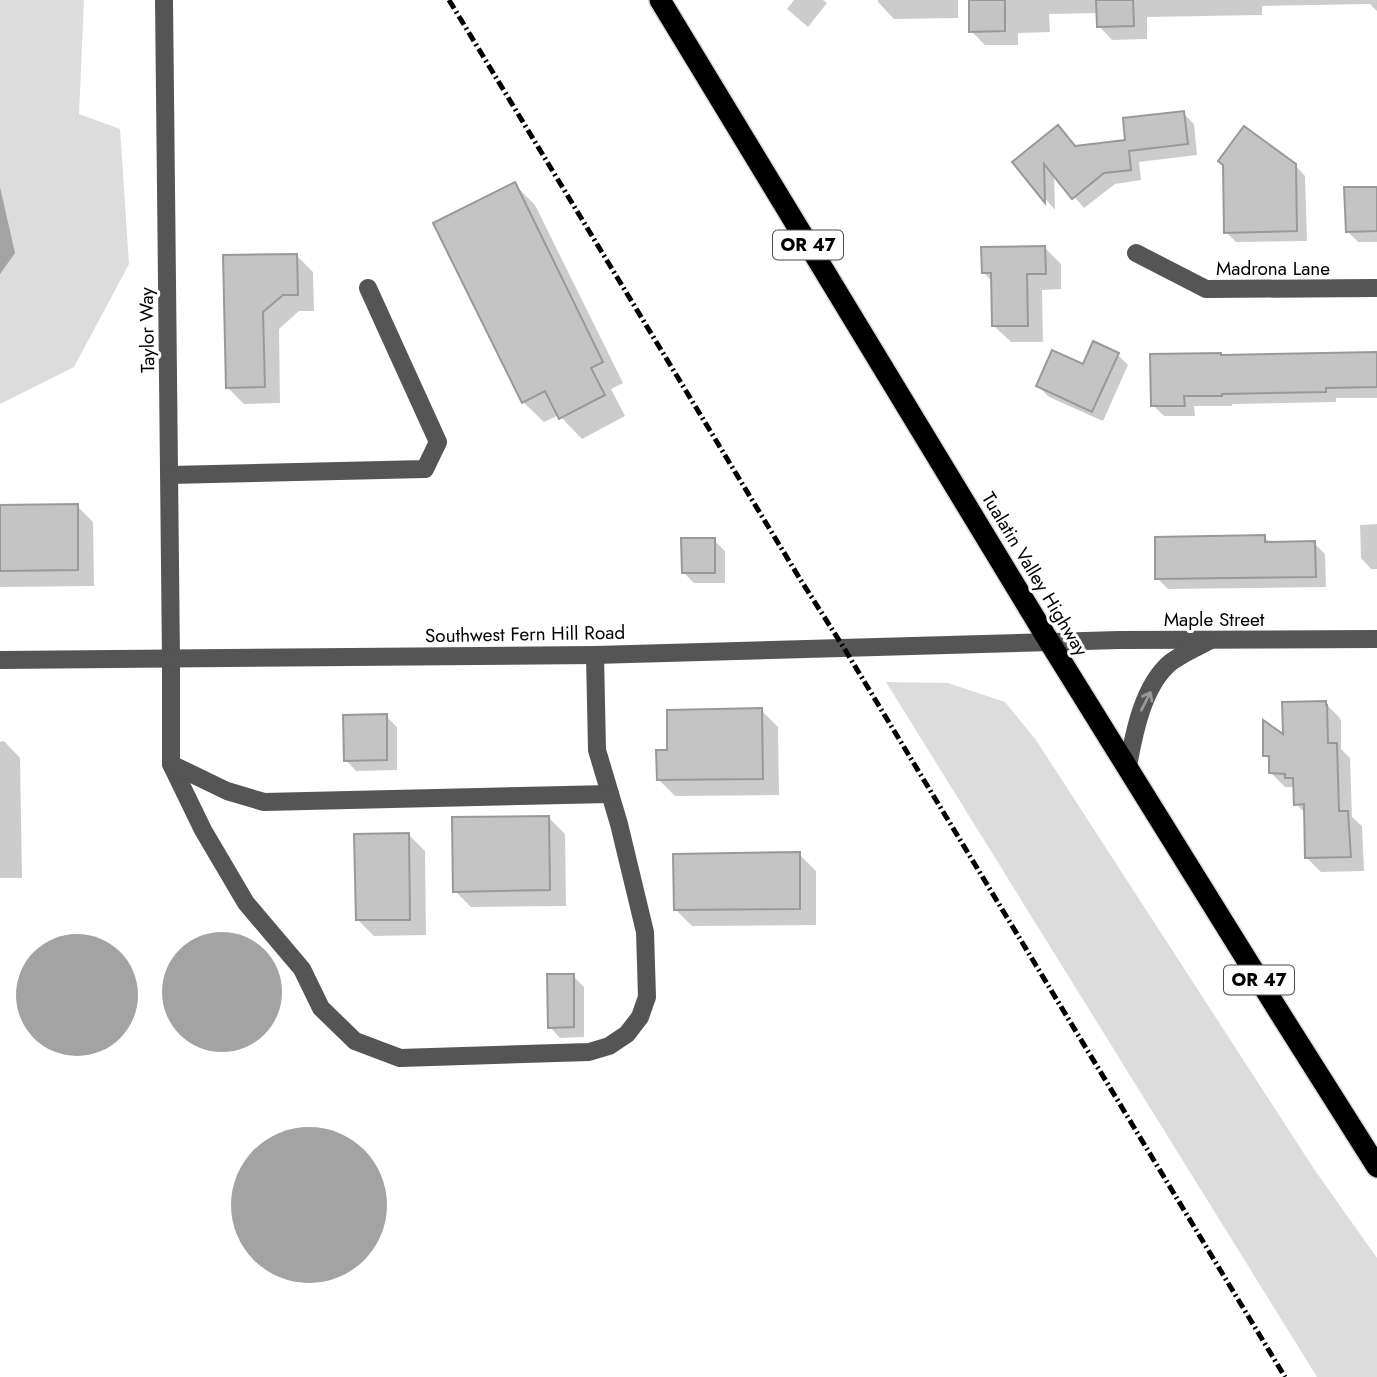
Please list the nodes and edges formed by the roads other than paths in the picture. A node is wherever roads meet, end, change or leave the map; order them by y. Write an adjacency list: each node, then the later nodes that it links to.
1 (164, 0): 6 (street, Taylor Way)
2 (660, 0): 9 (highway, Tualatin Valley Highway / OR 47)
3 (1136, 253): 5 (street, Madrona Lane)
4 (368, 288): 6 (street)
5 (1377, 288)
6 (170, 475): 11 (street, Taylor Way)
7 (1377, 639): 8 (street, Maple Street)
8 (1209, 640): 9 (street, Maple Street); 14 (street, one-way to 8)
9 (1050, 643): 10 (street, Southwest Fern Hill Road); 14 (highway, Tualatin Valley Highway / OR 47)
10 (595, 655): 11 (street, Southwest Fern Hill Road); 15 (street)
11 (171, 659): 12 (street, Southwest Fern Hill Road); 13 (street, Taylor Way)
12 (0, 660)
13 (171, 764): 15 (street); 15 (street)
14 (1128, 766): 16 (highway, Tualatin Valley Highway / OR 47)
15 (610, 794)
16 (1377, 1167)

